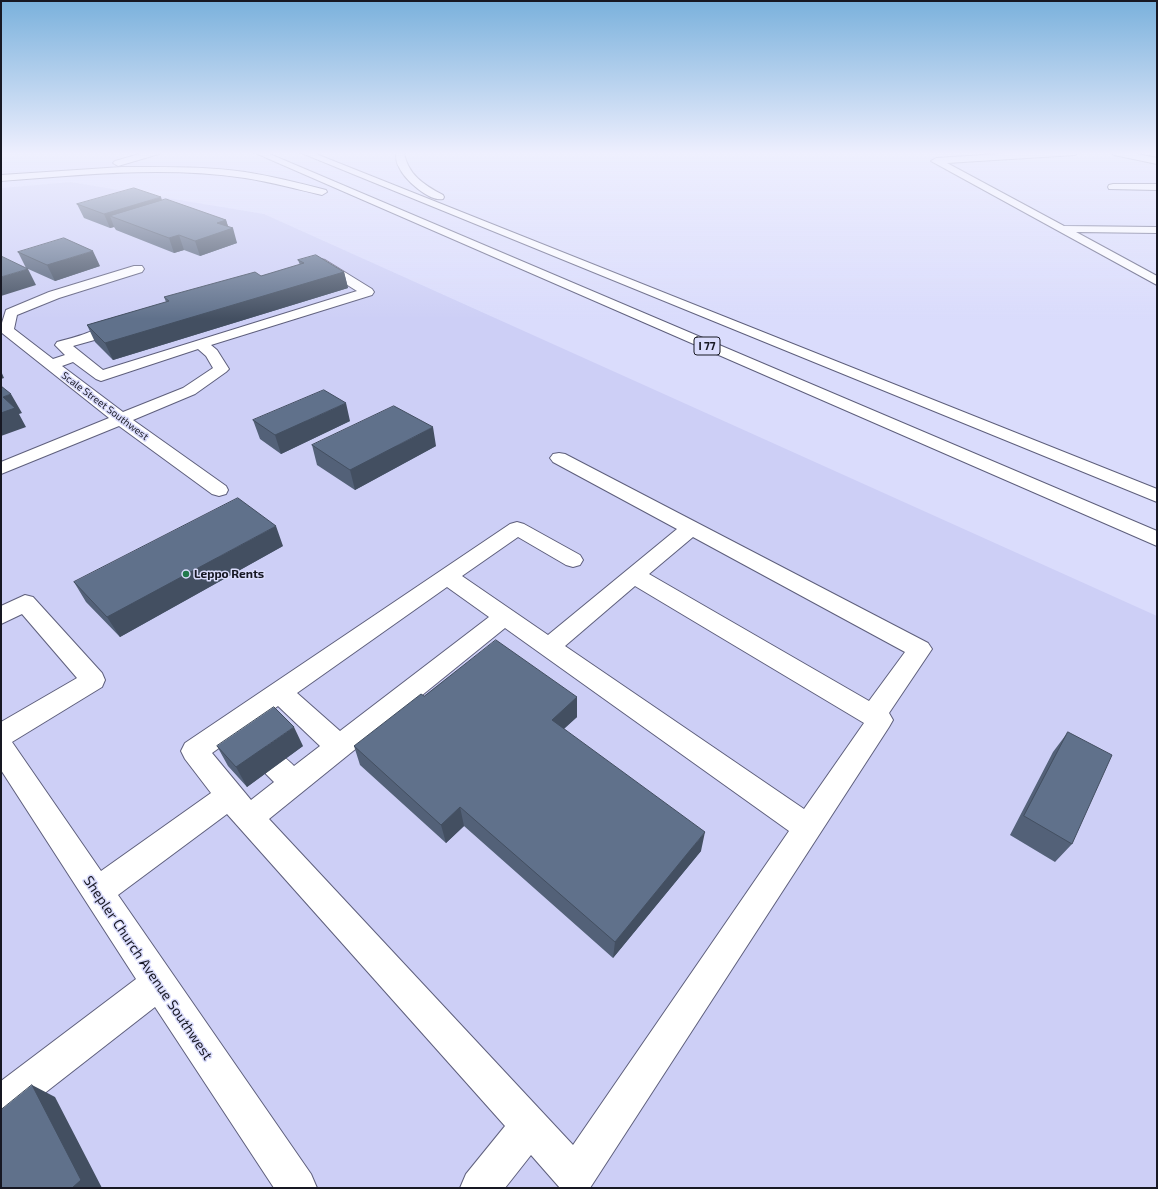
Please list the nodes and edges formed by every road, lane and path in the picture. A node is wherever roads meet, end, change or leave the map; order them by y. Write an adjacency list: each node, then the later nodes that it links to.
1 (365, 207): 15 (main road)
2 (385, 207): 15 (main road, I 77)
3 (441, 207): 11 (main road, I 77)
4 (458, 207): 11 (main road)
5 (1022, 207): 6 (main road)
6 (1062, 229): 7 (main road); 10 (main road)
7 (1157, 230)
8 (311, 264): 13 (main road)
9 (138, 269): 16 (main road, Scale Street Southwest)
10 (1157, 281)
11 (690, 308): 21 (main road, I 77)
12 (135, 316): 14 (main road)
13 (200, 344): 14 (main road); 17 (main road)
14 (75, 356): 16 (main road)
15 (735, 358): 23 (main road, I 77)
16 (51, 364): 17 (main road, Scale Street Southwest)
17 (122, 420): 19 (main road); 20 (main road, Scale Street Southwest)
18 (559, 458): 22 (main road)
19 (1, 469)
20 (218, 490)
21 (1157, 496)
22 (691, 528): 25 (main road); 31 (main road)
23 (1157, 538)
24 (573, 560): 26 (main road)
25 (634, 575): 29 (main road); 31 (main road)
26 (447, 576): 28 (main road); 30 (main road)
27 (1, 616): 33 (main road)
28 (505, 616): 29 (main road); 35 (main road)
29 (548, 647): 38 (main road)
30 (279, 692): 32 (main road); 35 (main road)
31 (872, 716): 38 (main road)
32 (232, 724): 34 (main road); 37 (main road)
33 (1, 735)
34 (251, 741)
35 (339, 747): 37 (main road)
36 (1, 748): 39 (main road, Shepler Church Avenue Southwest)
37 (239, 807): 39 (main road); 42 (main road)
38 (808, 828): 42 (main road)
39 (97, 892): 40 (main road, Shepler Church Avenue Southwest)
40 (158, 982): 41 (main road); 43 (main road, Shepler Church Avenue Southwest)
41 (1, 1104)
42 (530, 1125): 44 (main road)
43 (297, 1188)
44 (480, 1188)

